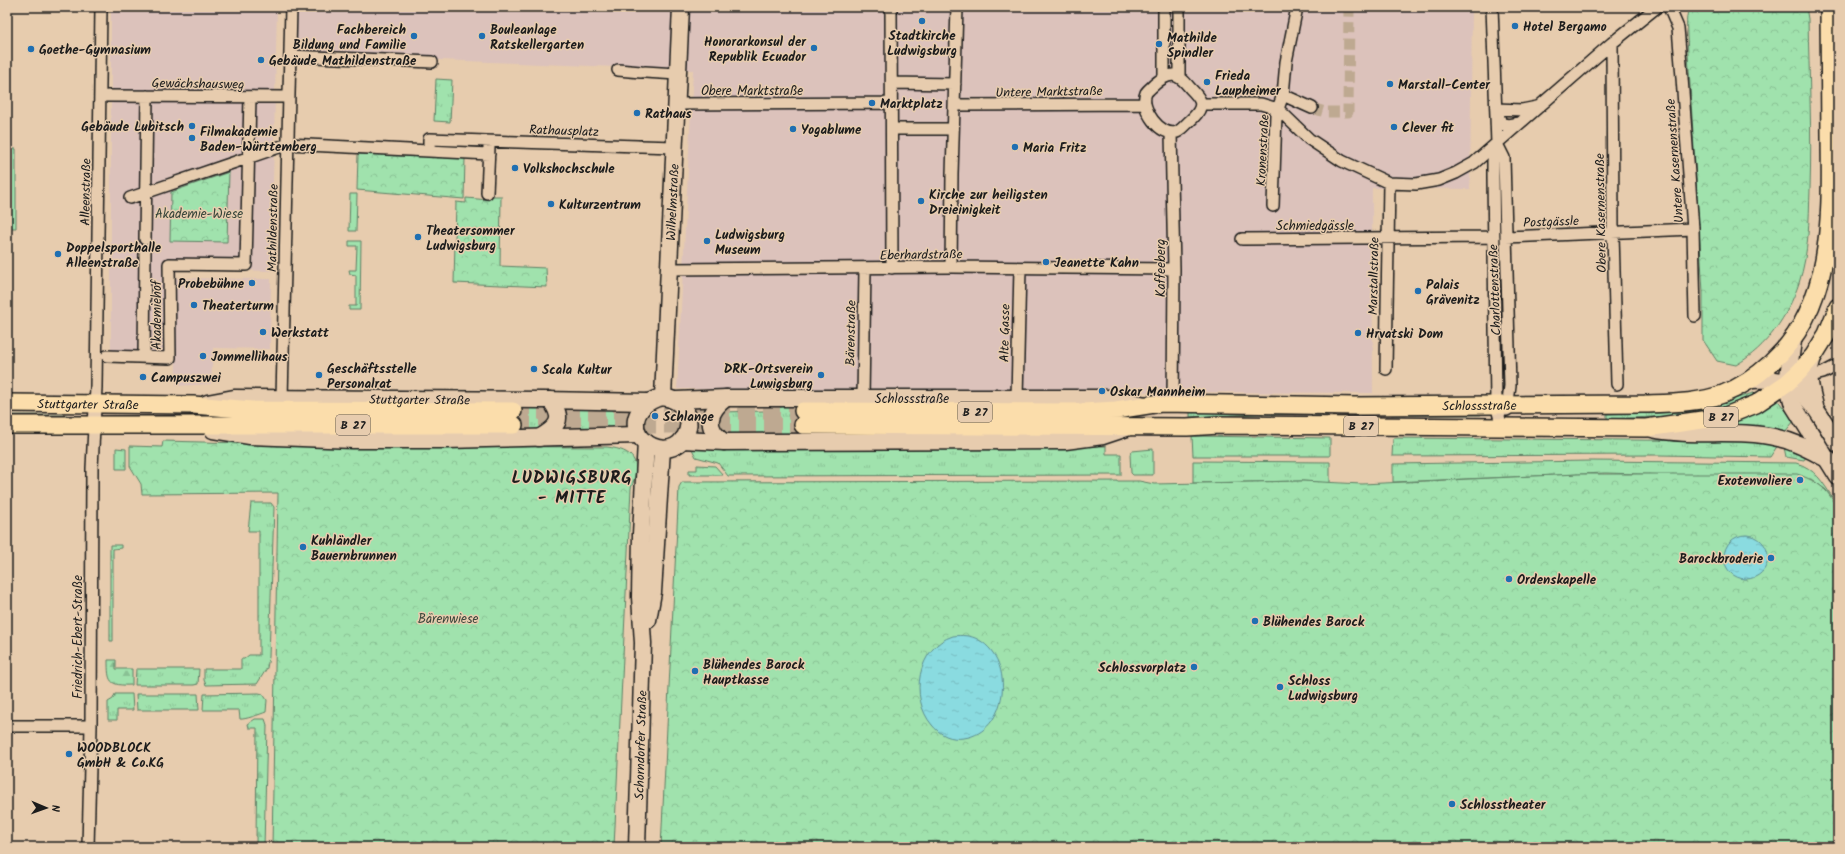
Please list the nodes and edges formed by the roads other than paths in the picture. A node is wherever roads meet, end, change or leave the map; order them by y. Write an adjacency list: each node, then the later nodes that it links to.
1 (101, 7): 86 (street, Alleenstraße)
2 (291, 7): 14 (street, Mathildenstraße)
3 (681, 7): 17 (main road, Wilhelmstraße)
4 (891, 7): 20 (street)
5 (957, 7): 21 (street)
6 (1164, 7): 18 (street)
7 (1179, 7): 19 (street)
8 (1297, 7): 22 (street, Kronenstraße)
9 (1492, 7): 35 (street)
10 (1657, 7): 13 (street)
11 (1669, 7): 52 (street, Untere Kasernenstraße)
12 (1829, 7): 68 (main road, B 27)
13 (1612, 43): 32 (street); 53 (street, Obere Kasernenstraße)
14 (290, 56): 15 (street); 26 (street, Mathildenstraße)
15 (432, 62)
16 (618, 70): 17 (street)
17 (677, 74): 27 (main road, Wilhelmstraße)
18 (1164, 76): 19 (street); 29 (street)
19 (1180, 77): 30 (street)
20 (891, 83): 21 (street); 28 (street)
21 (955, 84): 31 (street)
22 (1283, 95): 33 (street); 34 (street, Kronenstraße)
23 (107, 96): 24 (street, Gewächshausweg)
24 (147, 96): 25 (street, Gewächshausweg); 48 (street)
25 (250, 97): 26 (street, Gewächshausweg); 46 (street, Akademiehof)
26 (288, 97): 41 (street, Mathildenstraße)
27 (677, 104): 28 (street, Obere Marktstraße); 43 (main road, Wilhelmstraße)
28 (892, 104): 37 (street)
29 (1144, 104): 31 (street, Untere Marktstraße); 39 (street)
30 (1201, 104): 34 (street); 39 (street)
31 (954, 105): 38 (street)
32 (1537, 107): 35 (street); 36 (street)
33 (1312, 108)
34 (1278, 109): 47 (street); 51 (street, Kronenstraße)
35 (1496, 109): 36 (street); 42 (street)
36 (1520, 123): 42 (street)
37 (892, 129): 38 (street); 61 (street)
38 (953, 129): 60 (street)
39 (1171, 133): 65 (street, Kaffeeberg)
40 (490, 141): 43 (street, Rathausplatz); 44 (street, Rathausplatz); 45 (street)
41 (288, 144): 44 (street); 46 (street); 82 (street, Mathildenstraße)
42 (1497, 144): 47 (street); 54 (street, Charlottenstraße); 55 (street, Charlottenstraße)
43 (675, 147): 63 (main road, Wilhelmstraße)
44 (429, 151): 45 (street)
45 (489, 154): 49 (street)
46 (250, 157): 48 (street); 71 (street, Akademiehof)
47 (1389, 183): 56 (street, Marstallstraße)
48 (146, 193): 50 (street); 57 (street)
49 (486, 193)
50 (130, 198)
51 (1273, 206)
52 (1693, 229): 53 (street, Postgässle); 67 (street, Untere Kasernenstraße)
53 (1613, 233): 55 (street, Postgässle); 77 (street, Obere Kasernenstraße)
54 (1494, 237): 56 (street); 88 (street, Charlottenstraße)
55 (1506, 237): 88 (street, Charlottenstraße)
56 (1388, 238): 58 (street, Schmiedgässle); 73 (street, Marstallstraße)
57 (145, 239)
58 (1242, 239)
59 (145, 250): 71 (street, Akademiehof)
60 (951, 267): 61 (street, Eberhardstraße); 62 (street, Eberhardstraße)
61 (892, 268): 64 (street, Eberhardstraße)
62 (1020, 268): 65 (street, Eberhardstraße); 81 (street, Alte Gasse)
63 (669, 269): 64 (street, Eberhardstraße); 78 (main road, Wilhelmstraße)
64 (865, 269): 80 (street, Bärenstraße)
65 (1174, 269): 87 (street, Kaffeeberg)
66 (1838, 307): 69 (main road, B 27)
67 (1695, 316)
68 (1793, 341): 75 (main road, Schlossstraße / B 27); 76 (main road)
69 (1814, 355): 74 (main road); 76 (main road, B 27)
70 (107, 356): 71 (street, Akademiehof)
71 (144, 357)
72 (1838, 365): 74 (street)
73 (1386, 369)
74 (1809, 377): 76 (street); 91 (main road)
75 (1750, 380): 76 (main road); 88 (main road, Schlossstraße / B 27)
76 (1787, 383): 91 (main road); 97 (main road, Schlossstraße / B 27); 104 (main road)
77 (1617, 384)
78 (669, 398): 79 (main road, Schlossstraße); 84 (main road); 100 (main road)
79 (726, 398): 80 (main road, Schlossstraße); 101 (main road)
80 (863, 398): 81 (main road, Schlossstraße)
81 (1017, 398): 90 (main road, Schlossstraße)
82 (282, 399): 83 (main road, Stuttgarter Straße); 89 (main road, Stuttgarter Straße)
83 (550, 400): 84 (main road, Stuttgarter Straße); 98 (main road)
84 (647, 402): 99 (main road)
85 (7, 403): 86 (main road, Stuttgarter Straße / B 27)
86 (96, 404): 89 (main road, Stuttgarter Straße / B 27); 93 (street, Alleenstraße)
87 (1173, 404): 88 (main road, Schlossstraße / B 27); 90 (main road, Schlossstraße / B 27)
88 (1502, 404): 96 (street, Charlottenstraße)
89 (193, 405): 94 (main road, Stuttgarter Straße / B 27)
90 (1147, 405): 95 (main road, Schlossstraße / B 27)
91 (1816, 410): 102 (main road)
92 (7, 425): 93 (main road, Stuttgarter Straße / B 27)
93 (94, 426): 94 (main road, Stuttgarter Straße / B 27); 108 (street, Friedrich-Ebert-Straße)
94 (191, 426): 98 (main road, Stuttgarter Straße)
95 (1132, 427): 96 (main road, Schlossstraße / B 27); 101 (main road, Schlossstraße)
96 (1502, 428): 97 (main road, Schlossstraße / B 27)
97 (1646, 428): 104 (main road)
98 (539, 438): 99 (main road, Stuttgarter Straße)
99 (642, 439): 103 (main road); 106 (main road, Schorndorfer Straße)
100 (682, 440): 101 (main road, Schlossstraße); 103 (main road)
101 (724, 442)
102 (1838, 444)
103 (662, 449): 106 (main road, Schorndorfer Straße)
104 (1829, 460): 105 (main road)
105 (1838, 477)
106 (643, 644): 110 (main road, Schorndorfer Straße)
107 (7, 726): 108 (street)
108 (91, 726): 109 (street, Friedrich-Ebert-Straße)
109 (88, 847)
110 (637, 847)

